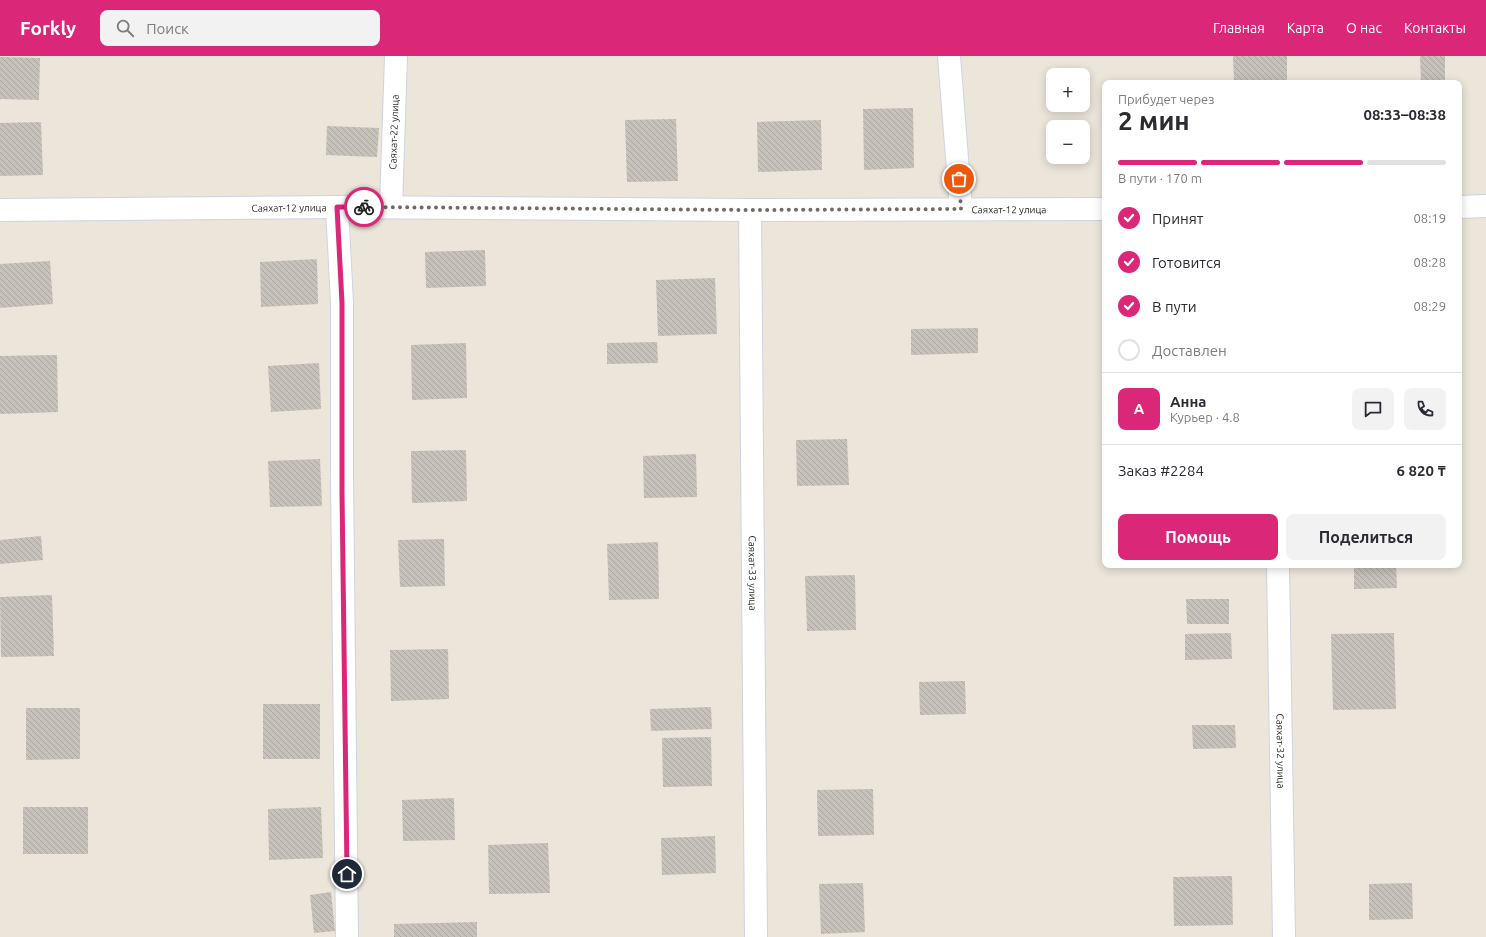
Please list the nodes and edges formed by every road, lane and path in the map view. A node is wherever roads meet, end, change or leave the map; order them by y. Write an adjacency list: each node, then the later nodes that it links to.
1 (396, 56): 5 (street, Саяхат-22 улица)
2 (949, 56): 7 (street)
3 (1486, 206): 6 (street)
4 (337, 207): 5 (street, Саяхат-12 улица); 9 (street, Саяхат-12 улица); 12 (street)
5 (391, 207): 10 (street, Саяхат-12 улица)
6 (1462, 207)
7 (961, 209): 8 (street, Саяхат-12 улица); 10 (street, Саяхат-12 улица)
8 (1102, 209)
9 (0, 210)
10 (750, 210): 13 (street, Саяхат-33 улица)
11 (1278, 568): 14 (street, Саяхат-32 улица)
12 (347, 937)
13 (756, 937)
14 (1284, 937)

